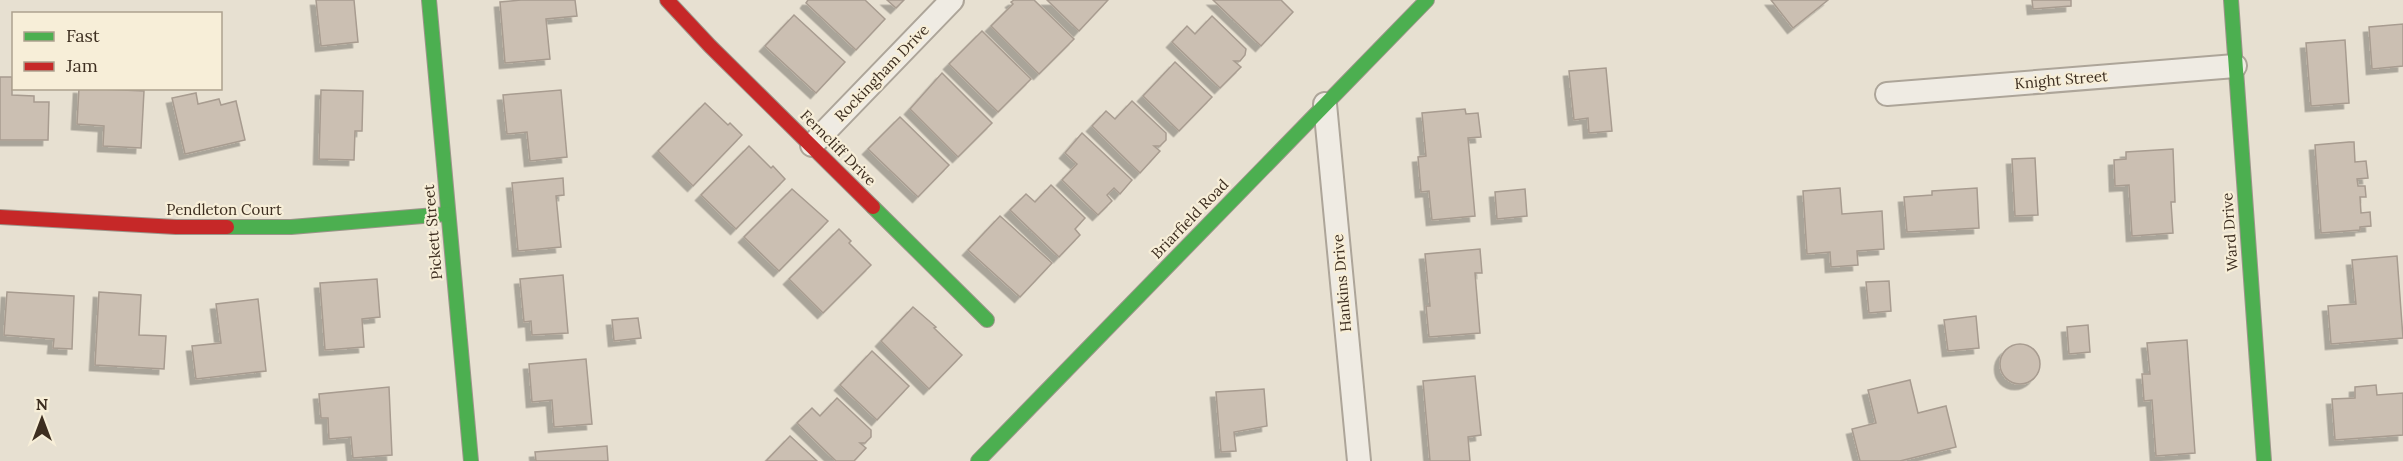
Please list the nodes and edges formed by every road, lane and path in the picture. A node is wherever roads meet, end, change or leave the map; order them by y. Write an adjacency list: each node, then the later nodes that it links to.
1 (429, 0): 10 (street, Pickett Street)
2 (667, 0): 9 (street, Ferncliff Drive)
3 (952, 0): 9 (street, Rockingham Drive)
4 (2231, 0): 6 (street, Ward Drive)
5 (1422, 1): 8 (street, Briarfield Road)
6 (2235, 66): 7 (street, Knight Street); 16 (street, Ward Drive)
7 (1887, 94)
8 (1325, 104): 14 (street, Briarfield Road); 15 (street, Hankins Drive)
9 (813, 145): 12 (street, Ferncliff Drive)
10 (447, 214): 11 (street, Pendleton Court); 13 (street, Pickett Street)
11 (0, 216)
12 (987, 320)
13 (471, 461)
14 (978, 461)
15 (1359, 461)
16 (2264, 461)

